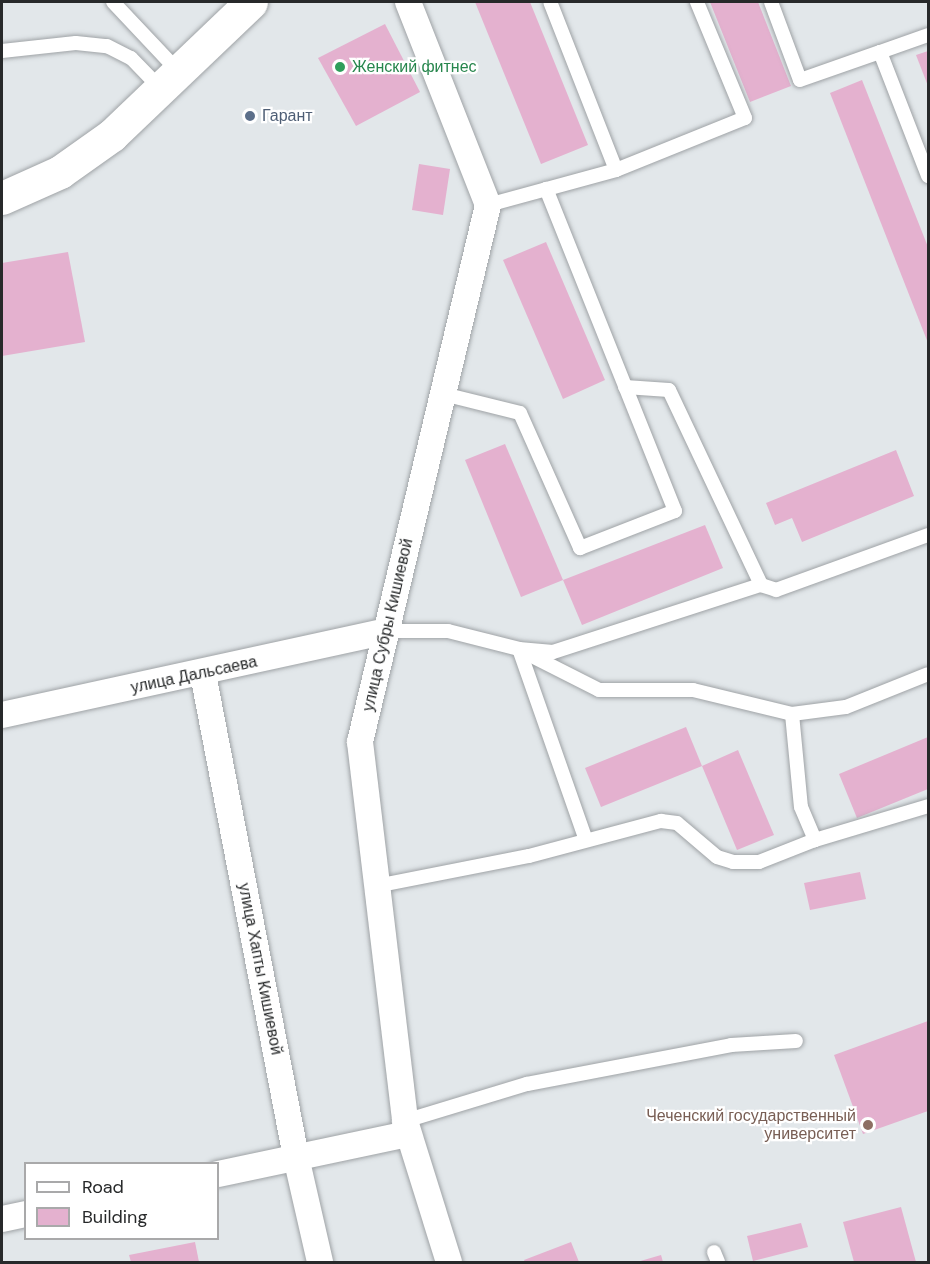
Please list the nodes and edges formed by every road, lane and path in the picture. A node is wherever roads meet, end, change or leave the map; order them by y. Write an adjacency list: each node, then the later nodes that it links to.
1 (113, 2): 10 (lane)
2 (251, 2): 10 (street)
3 (408, 2): 15 (street)
4 (550, 2): 11 (lane)
5 (697, 2): 11 (lane)
6 (771, 2): 9 (lane)
7 (928, 35): 9 (lane)
8 (2, 51): 10 (lane)
9 (880, 52): 12 (lane)
10 (170, 81): 14 (street)
11 (616, 170): 13 (lane)
12 (928, 176)
13 (546, 189): 15 (lane); 16 (lane)
14 (2, 198)
15 (488, 205): 17 (street, улица Субры Кишиевой)
16 (625, 387): 17 (lane); 19 (lane)
17 (443, 394): 20 (street, улица Субры Кишиевой)
18 (928, 535): 19 (lane)
19 (761, 585): 21 (lane)
20 (386, 631): 21 (lane); 22 (street, улица Дальсаева); 29 (street, улица Субры Кишиевой)
21 (519, 649): 24 (lane); 27 (lane)
22 (203, 674): 25 (street, улица Дальсаева); 32 (street, улица Хапты Кишиевой)
23 (928, 674): 24 (lane)
24 (792, 714): 28 (lane)
25 (2, 716)
26 (928, 806): 28 (lane)
27 (586, 840): 28 (lane); 29 (lane)
28 (815, 840)
29 (376, 886): 31 (street, улица Субры Кишиевой)
30 (796, 1041): 31 (lane)
31 (406, 1127): 32 (street); 37 (street, улица Субры Кишиевой)
32 (296, 1157): 33 (street); 36 (street, улица Хапты Кишиевой)
33 (219, 1174)
34 (24, 1214): 35 (street)
35 (2, 1219)
36 (320, 1263)
37 (449, 1263)

